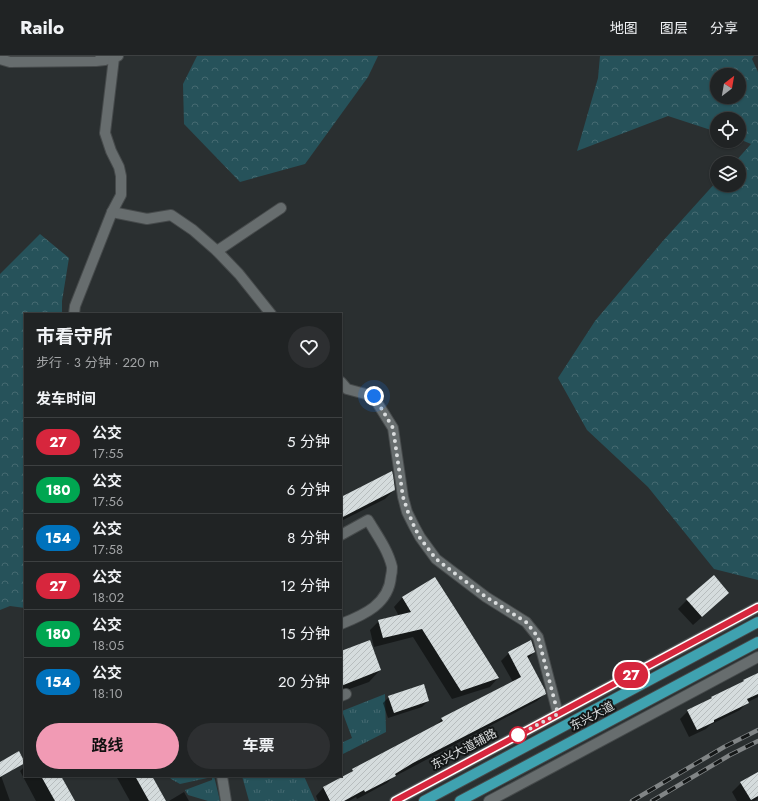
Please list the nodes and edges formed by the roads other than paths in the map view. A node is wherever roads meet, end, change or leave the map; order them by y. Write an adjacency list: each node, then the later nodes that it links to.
1 (116, 57): 2 (street); 4 (street)
2 (0, 59)
3 (281, 208): 5 (street)
4 (112, 212): 5 (street); 6 (street)
5 (217, 252): 7 (street)
6 (74, 313)
7 (270, 313)
8 (342, 383): 19 (street)
9 (342, 534): 12 (street)
10 (758, 607): 17 (street, 东兴大道辅路)
11 (758, 622): 18 (main road, 东兴大道)
12 (342, 624)
13 (758, 642): 16 (main road, 东兴大道)
14 (758, 657): 15 (street)
15 (730, 672): 16 (street); 20 (street)
16 (697, 675): 21 (main road, 东兴大道)
17 (607, 688): 18 (street); 19 (street, 东兴大道辅路)
18 (635, 688): 24 (main road, 东兴大道)
19 (558, 714): 22 (street, 东兴大道辅路)
20 (578, 753): 21 (street); 29 (street)
21 (548, 754): 28 (main road, 东兴大道)
22 (469, 762): 24 (street); 26 (street, 东兴大道辅路)
23 (222, 777): 25 (street)
24 (446, 789): 27 (main road, 东兴大道)
25 (226, 801)
26 (395, 801)
27 (424, 801)
28 (460, 801)
29 (489, 801)

